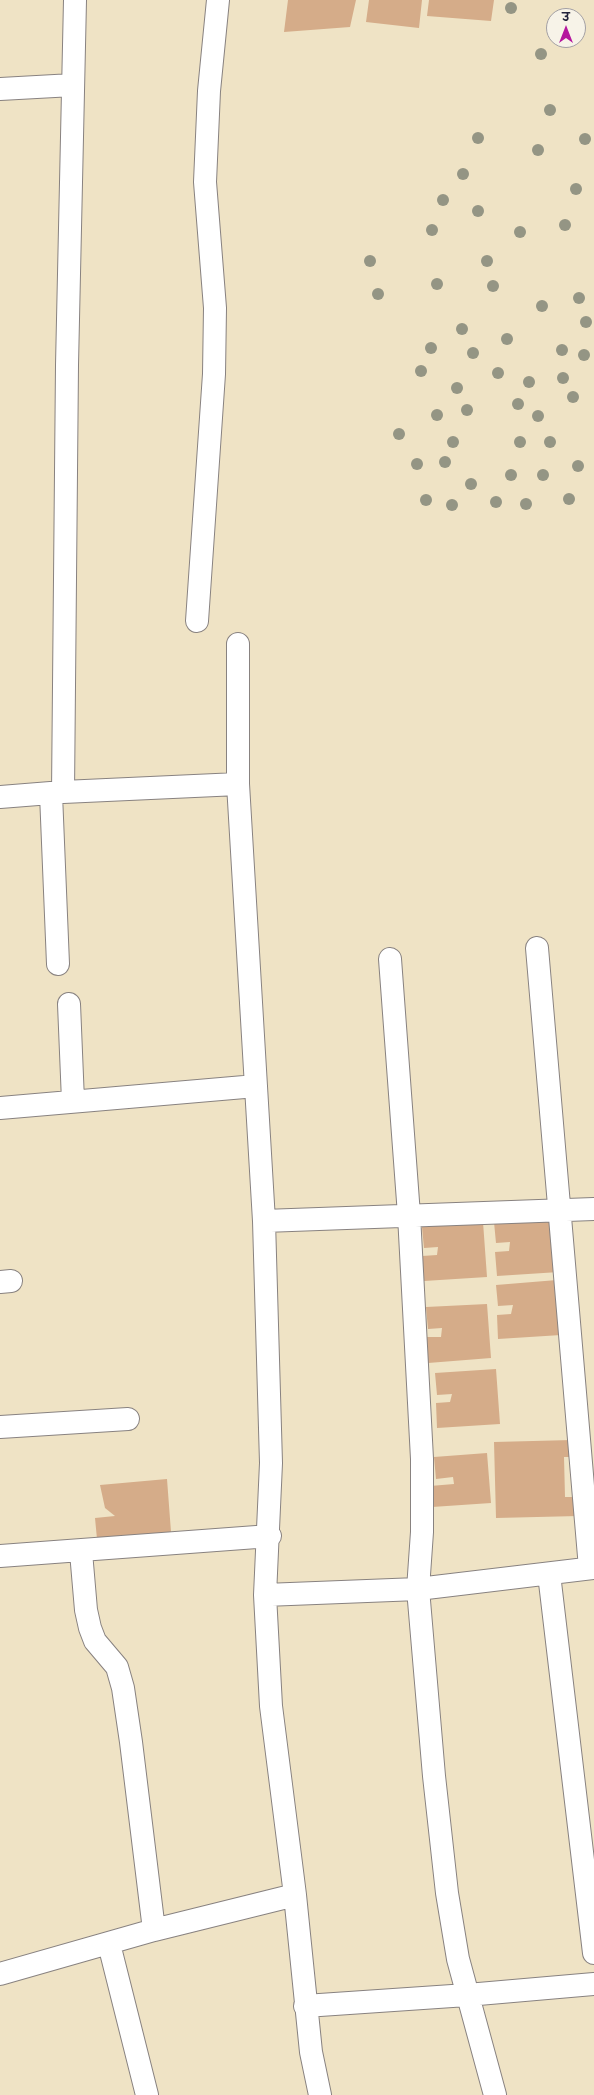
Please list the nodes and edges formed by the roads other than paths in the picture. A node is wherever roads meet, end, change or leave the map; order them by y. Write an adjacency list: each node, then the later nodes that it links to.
1 (75, 0): 3 (street)
2 (218, 0): 5 (street)
3 (73, 85): 4 (street); 8 (street)
4 (0, 89)
5 (197, 621)
6 (238, 644): 7 (street)
7 (238, 784): 8 (street); 14 (street)
8 (57, 793): 9 (street); 12 (street)
9 (0, 798)
10 (537, 948): 18 (street)
11 (390, 958): 19 (street)
12 (58, 964)
13 (69, 1004): 15 (street)
14 (256, 1086): 15 (street); 20 (street)
15 (74, 1101): 16 (street)
16 (0, 1108)
17 (594, 1209): 18 (street)
18 (558, 1210): 19 (street); 26 (street)
19 (409, 1215): 20 (street); 28 (street)
20 (264, 1221): 23 (street)
21 (128, 1419): 22 (street)
22 (0, 1428)
23 (270, 1536): 24 (street); 29 (street)
24 (81, 1552): 25 (street); 31 (street)
25 (0, 1556)
26 (592, 1568): 27 (street)
27 (549, 1574): 28 (street); 33 (street)
28 (418, 1589): 29 (street); 36 (street)
29 (266, 1595): 30 (street)
30 (295, 1895): 31 (street); 37 (street)
31 (154, 1930): 32 (street)
32 (109, 1944): 34 (street); 38 (street)
33 (594, 1953)
34 (0, 1974)
35 (594, 1984): 36 (street)
36 (467, 1995): 37 (street); 40 (street)
37 (305, 2006): 39 (street)
38 (147, 2095)
39 (320, 2095)
40 (495, 2095)

